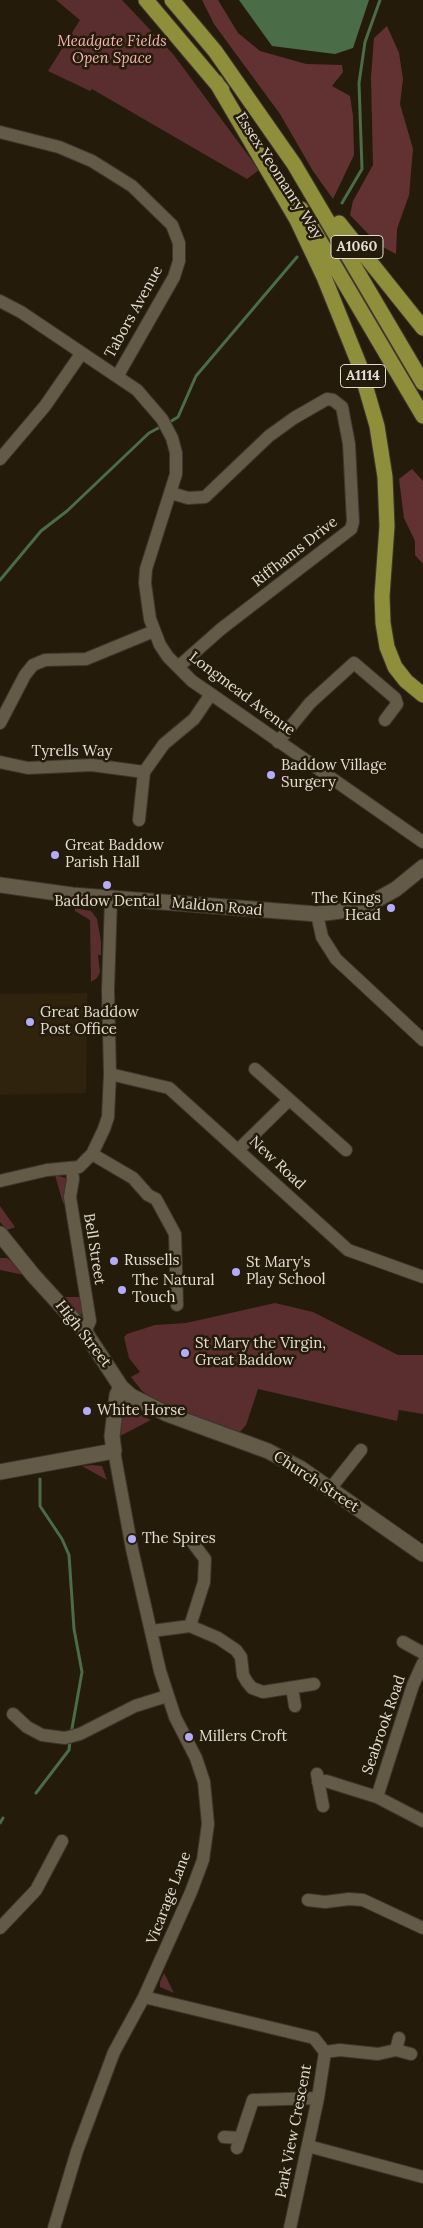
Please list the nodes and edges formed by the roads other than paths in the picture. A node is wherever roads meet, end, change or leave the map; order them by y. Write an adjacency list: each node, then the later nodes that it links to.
1 (146, 0): 3 (main road, Essex Yeomanry Way / A1114)
2 (172, 0): 5 (main road, Essex Yeomanry Way)
3 (216, 82): 11 (main road, Essex Yeomanry Way / A1114); 17 (main road, A1114)
4 (0, 132): 9 (street, Tabors Avenue)
5 (294, 164): 7 (main road, A1060); 10 (main road, Essex Yeomanry Way)
6 (0, 301): 8 (street, Longmead Avenue)
7 (423, 328)
8 (81, 354): 9 (street, Longmead Avenue); 12 (street, Tabors Avenue)
9 (118, 376): 13 (street, Longmead Avenue)
10 (423, 383)
11 (423, 416)
12 (0, 459)
13 (171, 493): 14 (street, Longmead Avenue); 15 (street, Riffhams Drive)
14 (154, 631): 15 (street, Longmead Avenue); 19 (street)
15 (178, 667): 16 (street, Longmead Avenue)
16 (211, 694): 20 (street, Longmead Avenue); 22 (street)
17 (423, 695)
18 (385, 720): 20 (street)
19 (0, 724)
20 (278, 742): 24 (street, Longmead Avenue)
21 (0, 762): 22 (street, Tyrells Way)
22 (144, 772): 23 (street)
23 (139, 820)
24 (423, 842)
25 (423, 867): 28 (street, Maldon Road)
26 (0, 885): 27 (street, Maldon Road)
27 (111, 899): 28 (street, Maldon Road); 31 (street)
28 (317, 914): 29 (street)
29 (423, 1040)
30 (255, 1069): 32 (street)
31 (110, 1074): 33 (street, New Road); 35 (street)
32 (289, 1100): 33 (street); 34 (street)
33 (239, 1149): 39 (street, New Road)
34 (346, 1150)
35 (92, 1154): 36 (street); 40 (street)
36 (72, 1169): 37 (street); 41 (street, Bell Street)
37 (0, 1181)
38 (2, 1241): 41 (street, High Street)
39 (423, 1277)
40 (178, 1305)
41 (85, 1332): 42 (street, High Street)
42 (121, 1387): 44 (street); 46 (street, Church Street)
43 (361, 1450): 46 (street)
44 (114, 1451): 45 (street); 50 (street, Vicarage Lane)
45 (0, 1472)
46 (330, 1489): 48 (street, Church Street)
47 (193, 1543): 49 (street)
48 (423, 1554)
49 (190, 1626): 50 (street); 55 (street)
50 (152, 1631): 56 (street, Vicarage Lane)
51 (403, 1642): 52 (street)
52 (423, 1653)
53 (423, 1663): 59 (street, Seabrook Road)
54 (314, 1684): 55 (street)
55 (292, 1688): 57 (street)
56 (167, 1696): 58 (street); 66 (street, Vicarage Lane)
57 (295, 1706)
58 (17, 1722)
59 (377, 1798): 60 (street); 61 (street)
60 (323, 1806)
61 (423, 1821)
62 (55, 1845): 64 (street)
63 (308, 1900): 65 (street)
64 (0, 1928)
65 (423, 1928)
66 (144, 1997): 67 (street, Park View Crescent); 73 (street, Vicarage Lane)
67 (325, 2052): 68 (street); 69 (street, Park View Crescent)
68 (411, 2054)
69 (318, 2098): 70 (street); 71 (street, Park View Crescent)
70 (224, 2136)
71 (308, 2146): 72 (street); 74 (street, Park View Crescent)
72 (423, 2177)
73 (54, 2228)
74 (290, 2228)

